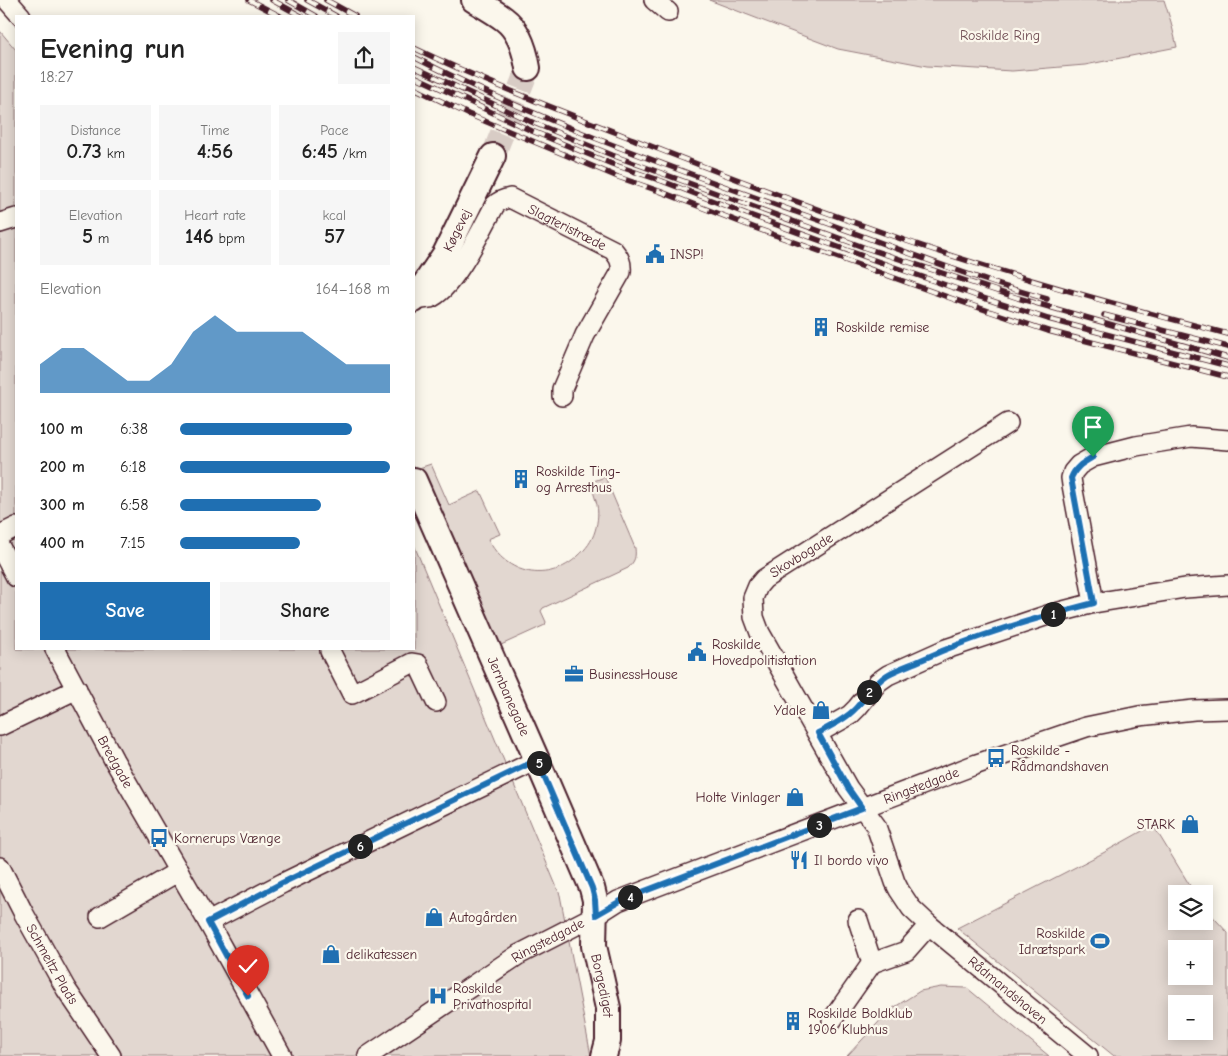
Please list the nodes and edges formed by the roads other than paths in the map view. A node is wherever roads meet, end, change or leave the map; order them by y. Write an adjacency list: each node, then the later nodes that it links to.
1 (474, 0): 2 (main road)
2 (528, 68)
3 (493, 156): 6 (main road, Køgevej)
4 (15, 218): 5 (street)
5 (0, 223)
6 (415, 299)
7 (415, 300): 8 (street, Slagteristræde)
8 (562, 396)
9 (1008, 423): 24 (street, Skovbogade)
10 (1228, 440): 17 (street)
11 (415, 482): 25 (main road, Jernbanegade)
12 (15, 528): 13 (street)
13 (0, 535)
14 (0, 546): 15 (street)
15 (15, 575)
16 (1228, 585): 17 (street)
17 (1094, 603): 24 (street)
18 (56, 650): 20 (street, Bredgade)
19 (330, 650): 21 (street)
20 (77, 689): 23 (street); 27 (street, Bredgade)
21 (436, 702)
22 (1228, 709): 26 (street, Ringstedgade)
23 (0, 726)
24 (818, 733): 26 (street, Skovbogade)
25 (537, 760): 29 (main road, Jernbanegade); 32 (street)
26 (862, 808): 29 (street, Ringstedgade); 33 (street, Rådmandshaven)
27 (178, 871): 30 (street); 32 (street, Bredgade)
28 (3, 872): 36 (street, Schmeltz Plads)
29 (596, 915): 38 (street, Ringstedgade); 39 (main road, Borgediget)
30 (100, 917)
31 (858, 920): 34 (street)
32 (208, 922): 37 (street, Bredgade)
33 (929, 925): 34 (street); 40 (street, Rådmandshaven)
34 (872, 963): 35 (street)
35 (832, 1020)
36 (111, 1056)
37 (282, 1056)
38 (368, 1056)
39 (604, 1056)
40 (1088, 1056)

